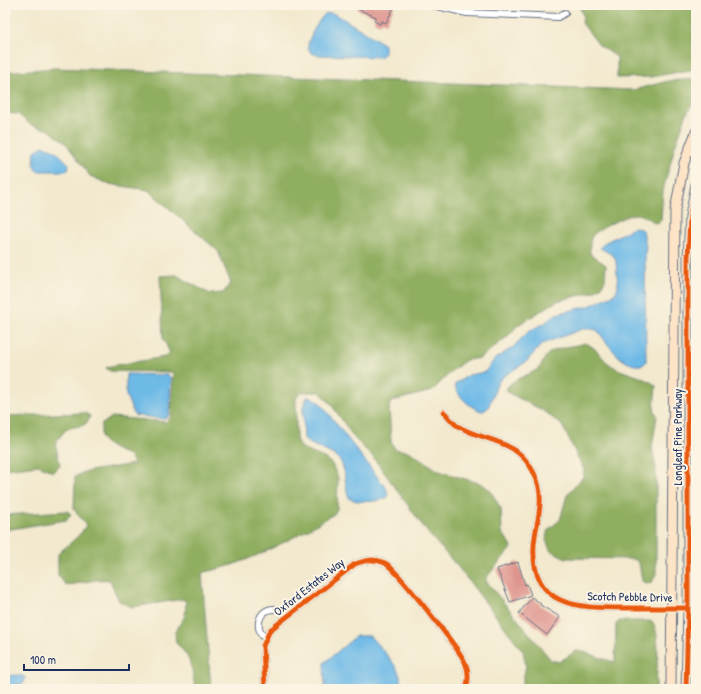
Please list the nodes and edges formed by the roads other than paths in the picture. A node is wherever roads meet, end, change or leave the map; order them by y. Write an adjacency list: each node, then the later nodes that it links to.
1 (433, 5): 2 (street)
2 (565, 13)
3 (696, 132): 5 (main road, Longleaf Pine Parkway)
4 (696, 185): 6 (main road, Longleaf Pine Parkway)
5 (673, 265): 6 (main road); 8 (main road, Longleaf Pine Parkway)
6 (688, 266): 9 (main road, Longleaf Pine Parkway)
7 (444, 412): 8 (street, Scotch Pebble Drive)
8 (672, 608): 9 (street, Scotch Pebble Drive); 14 (main road, Longleaf Pine Parkway)
9 (688, 608): 15 (main road, Longleaf Pine Parkway)
10 (289, 615): 11 (street, Oxford Estates Way); 11 (street, Oxford Estates Way); 13 (street, Oxford Estates Way)
11 (265, 638): 12 (street, Oxford Estates Way)
12 (265, 689)
13 (466, 689)
14 (671, 689)
15 (686, 689)

